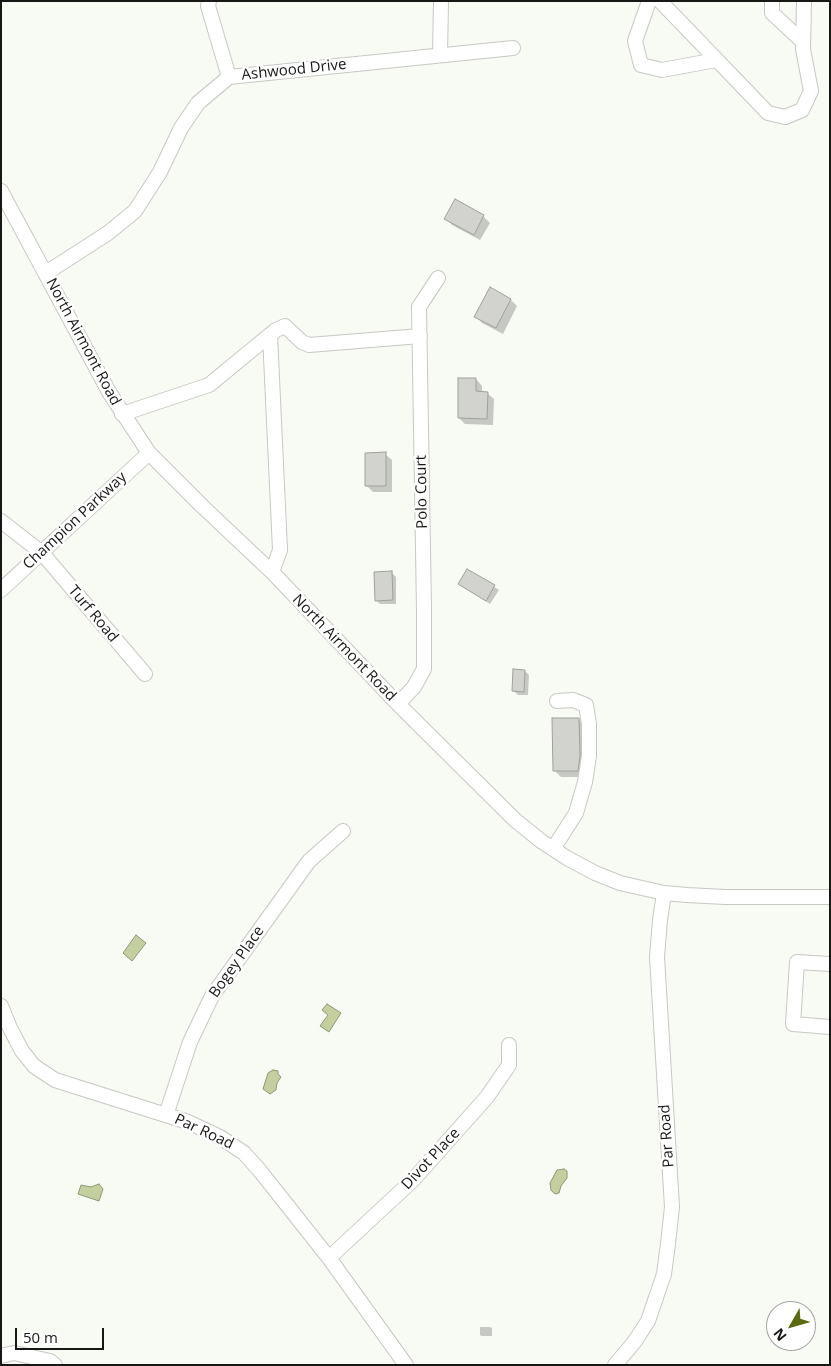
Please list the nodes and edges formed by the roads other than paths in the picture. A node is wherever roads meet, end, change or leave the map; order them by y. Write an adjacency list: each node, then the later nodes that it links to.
1 (209, 1): 11 (street)
2 (441, 1): 9 (street)
3 (649, 1): 10 (street)
4 (660, 1): 10 (street)
5 (772, 1): 7 (street)
6 (804, 1): 7 (street)
7 (803, 42): 10 (street)
8 (513, 48): 9 (street, Ashwood Drive)
9 (440, 55): 11 (street, Ashwood Drive)
10 (716, 60)
11 (229, 77): 13 (street, Ashwood Drive)
12 (1, 191): 13 (street, North Airmont Road)
13 (46, 273): 17 (street, North Airmont Road)
14 (438, 278): 16 (street, Polo Court)
15 (270, 335): 16 (street); 17 (street); 21 (street)
16 (420, 336): 25 (street, Polo Court)
17 (122, 414): 18 (street, North Airmont Road)
18 (149, 453): 20 (street, Champion Parkway); 21 (street, North Airmont Road)
19 (1, 521): 20 (street, Turf Road)
20 (42, 553): 22 (street, Champion Parkway); 23 (street, Turf Road)
21 (272, 572): 25 (street, North Airmont Road)
22 (1, 590)
23 (145, 674)
24 (557, 701): 27 (street)
25 (398, 704): 27 (street, North Airmont Road)
26 (343, 830): 34 (street, Bogey Place)
27 (553, 849): 28 (street, North Airmont Road)
28 (664, 893): 29 (street, North Airmont Road); 39 (street, Par Road)
29 (830, 898)
30 (830, 964): 32 (street)
31 (1, 1006): 34 (street, Par Road)
32 (830, 1027)
33 (509, 1045): 35 (street, Divot Place)
34 (166, 1115): 35 (street, Par Road)
35 (329, 1258): 38 (street, Par Road)
36 (1, 1356): 37 (street)
37 (55, 1365)
38 (406, 1365)
39 (615, 1365)

